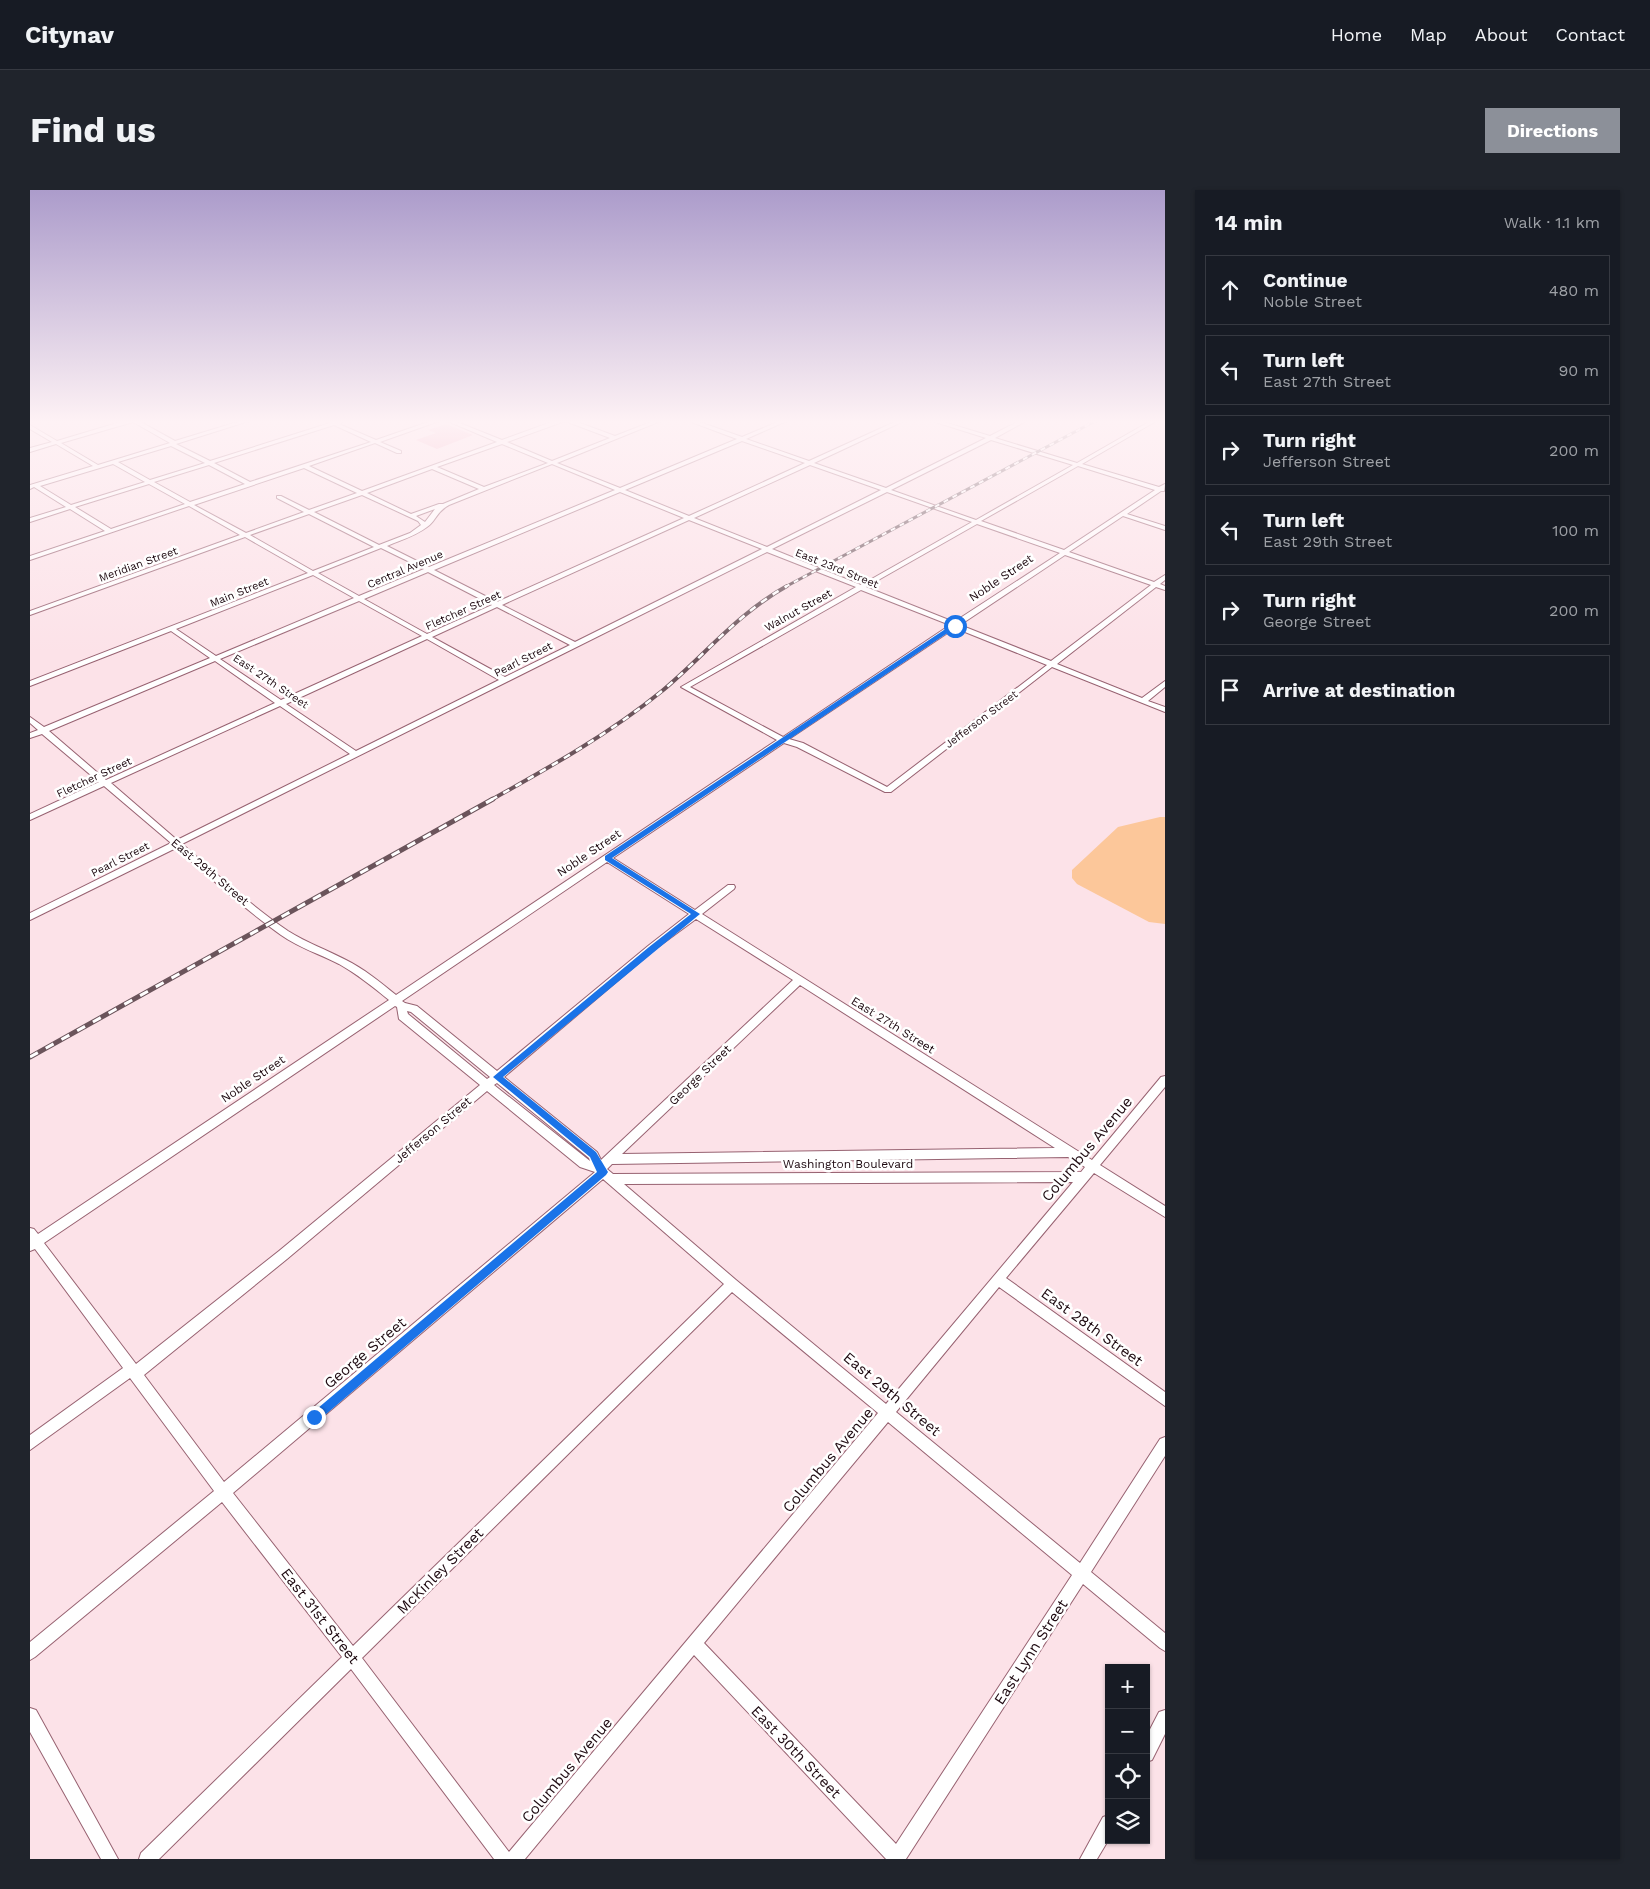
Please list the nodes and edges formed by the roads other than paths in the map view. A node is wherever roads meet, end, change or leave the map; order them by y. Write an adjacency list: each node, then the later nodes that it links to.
1 (55, 498): 18 (street)
2 (100, 498): 18 (street)
3 (179, 498): 16 (street)
4 (208, 498): 16 (street)
5 (281, 498): 19 (street)
6 (349, 498): 19 (street, Meridian Street)
7 (373, 498): 21 (street)
8 (462, 498): 17 (street, Main Street)
9 (600, 498): 33 (street, Central Avenue)
10 (638, 498): 22 (street, East 23rd Street)
11 (734, 498): 22 (street, Fletcher Street)
12 (872, 498): 30 (street, Pearl Street)
13 (906, 498): 24 (street)
14 (1017, 498): 24 (street, Walnut Street)
15 (1148, 498): 20 (street, Noble Street)
16 (190, 504): 27 (street); 28 (street)
17 (446, 504): 21 (street, Main Street); 25 (street, Main Street)
18 (71, 507): 23 (street); 27 (street)
19 (310, 512): 28 (street, Meridian Street); 29 (street)
20 (1121, 514): 26 (street); 31 (street, Noble Street)
21 (410, 516): 25 (street)
22 (688, 519): 30 (street, East 23rd Street); 40 (street, Fletcher Street)
23 (30, 520)
24 (975, 522): 31 (street); 37 (street, Walnut Street)
25 (425, 526): 29 (street, Main Street)
26 (1165, 528)
27 (110, 531): 32 (street)
28 (246, 535): 34 (street); 41 (street, Meridian Street)
29 (381, 546): 33 (street); 34 (street, Main Street)
30 (766, 550): 37 (street, East 23rd Street); 45 (street, Pearl Street)
31 (1064, 553): 36 (street); 42 (street, Noble Street)
32 (30, 558)
33 (429, 569): 39 (street, Central Avenue); 40 (street)
34 (313, 573): 39 (street); 43 (street, Main Street)
35 (1165, 577): 36 (street, Jefferson Street)
36 (1155, 585): 38 (street); 47 (street, Jefferson Street)
37 (859, 587): 42 (street, East 23rd Street); 57 (street, Walnut Street)
38 (1165, 588)
39 (359, 598): 44 (street); 46 (street, Central Avenue)
40 (497, 606): 44 (street, Fletcher Street); 45 (street)
41 (30, 613)
42 (955, 626): 47 (street, East 23rd Street); 57 (street, Noble Street)
43 (172, 629): 46 (street, East 27th Street); 50 (street, Main Street)
44 (427, 637): 48 (street); 52 (street, Fletcher Street)
45 (575, 645): 48 (street, Pearl Street)
46 (215, 658): 52 (street, East 27th Street); 55 (street, Central Avenue)
47 (1050, 664): 51 (street, East 23rd Street); 57 (street, Jefferson Street)
48 (505, 680): 58 (street, Pearl Street)
49 (1165, 683): 51 (street)
50 (30, 684)
51 (1143, 701): 53 (street, East 23rd Street)
52 (281, 703): 58 (street, East 27th Street); 59 (street, Fletcher Street)
53 (1165, 710)
54 (30, 720): 55 (street, East 29th Street)
55 (43, 731): 56 (street, Central Avenue); 59 (street, East 29th Street)
56 (30, 736)
57 (783, 740): 62 (street, Noble Street)
58 (356, 754): 61 (street, Pearl Street)
59 (105, 783): 60 (street, Fletcher Street); 61 (street, East 29th Street)
60 (30, 817)
61 (176, 844): 65 (street, Pearl Street); 67 (street, East 29th Street)
62 (607, 858): 64 (street, East 27th Street); 67 (street, Noble Street)
63 (732, 888): 64 (street, Jefferson Street)
64 (696, 914): 66 (street, East 27th Street); 68 (street, Jefferson Street)
65 (30, 917)
66 (799, 980): 71 (street, East 27th Street); 72 (street, George Street)
67 (398, 1003): 68 (street, East 29th Street); 70 (street, East 29th Street); 76 (street, Noble Street)
68 (497, 1077): 70 (street, Jefferson Street); 74 (street, East 29th Street)
69 (1165, 1080): 73 (street, Columbus Avenue)
70 (488, 1085): 74 (street, East 29th Street); 79 (street, Jefferson Street)
71 (1069, 1152): 72 (street, Washington Boulevard); 73 (street, East 27th Street)
72 (611, 1159): 74 (street, George Street)
73 (1089, 1172): 74 (street, Washington Boulevard); 75 (street, East 27th Street); 77 (street, Columbus Avenue)
74 (605, 1173): 78 (street, East 29th Street); 84 (street, George Street)
75 (1165, 1212)
76 (32, 1240): 79 (street, East 31st Street)
77 (999, 1280): 80 (street, East 28th Street); 81 (street, Columbus Avenue)
78 (732, 1284): 81 (street, East 29th Street); 89 (street, McKinley Street)
79 (133, 1371): 82 (street, Jefferson Street); 84 (street, East 31st Street)
80 (1165, 1400)
81 (889, 1412): 85 (street, East 29th Street); 87 (street, Columbus Avenue)
82 (30, 1443)
83 (1165, 1444): 85 (street, East Lynn Street)
84 (224, 1492): 88 (street, George Street); 89 (street, East 31st Street)
85 (1082, 1573): 86 (street, East 29th Street); 94 (street, East Lynn Street)
86 (1165, 1643)
87 (694, 1644): 94 (street, East 30th Street); 98 (street, Columbus Avenue)
88 (30, 1652)
89 (352, 1658): 96 (street, McKinley Street); 97 (street, East 31st Street)
90 (30, 1716): 95 (street)
91 (1165, 1718): 92 (street)
92 (1150, 1746)
93 (1105, 1830): 99 (street)
94 (897, 1858)
95 (110, 1859)
96 (148, 1859)
97 (504, 1859)
98 (514, 1859)
99 (1088, 1859)

